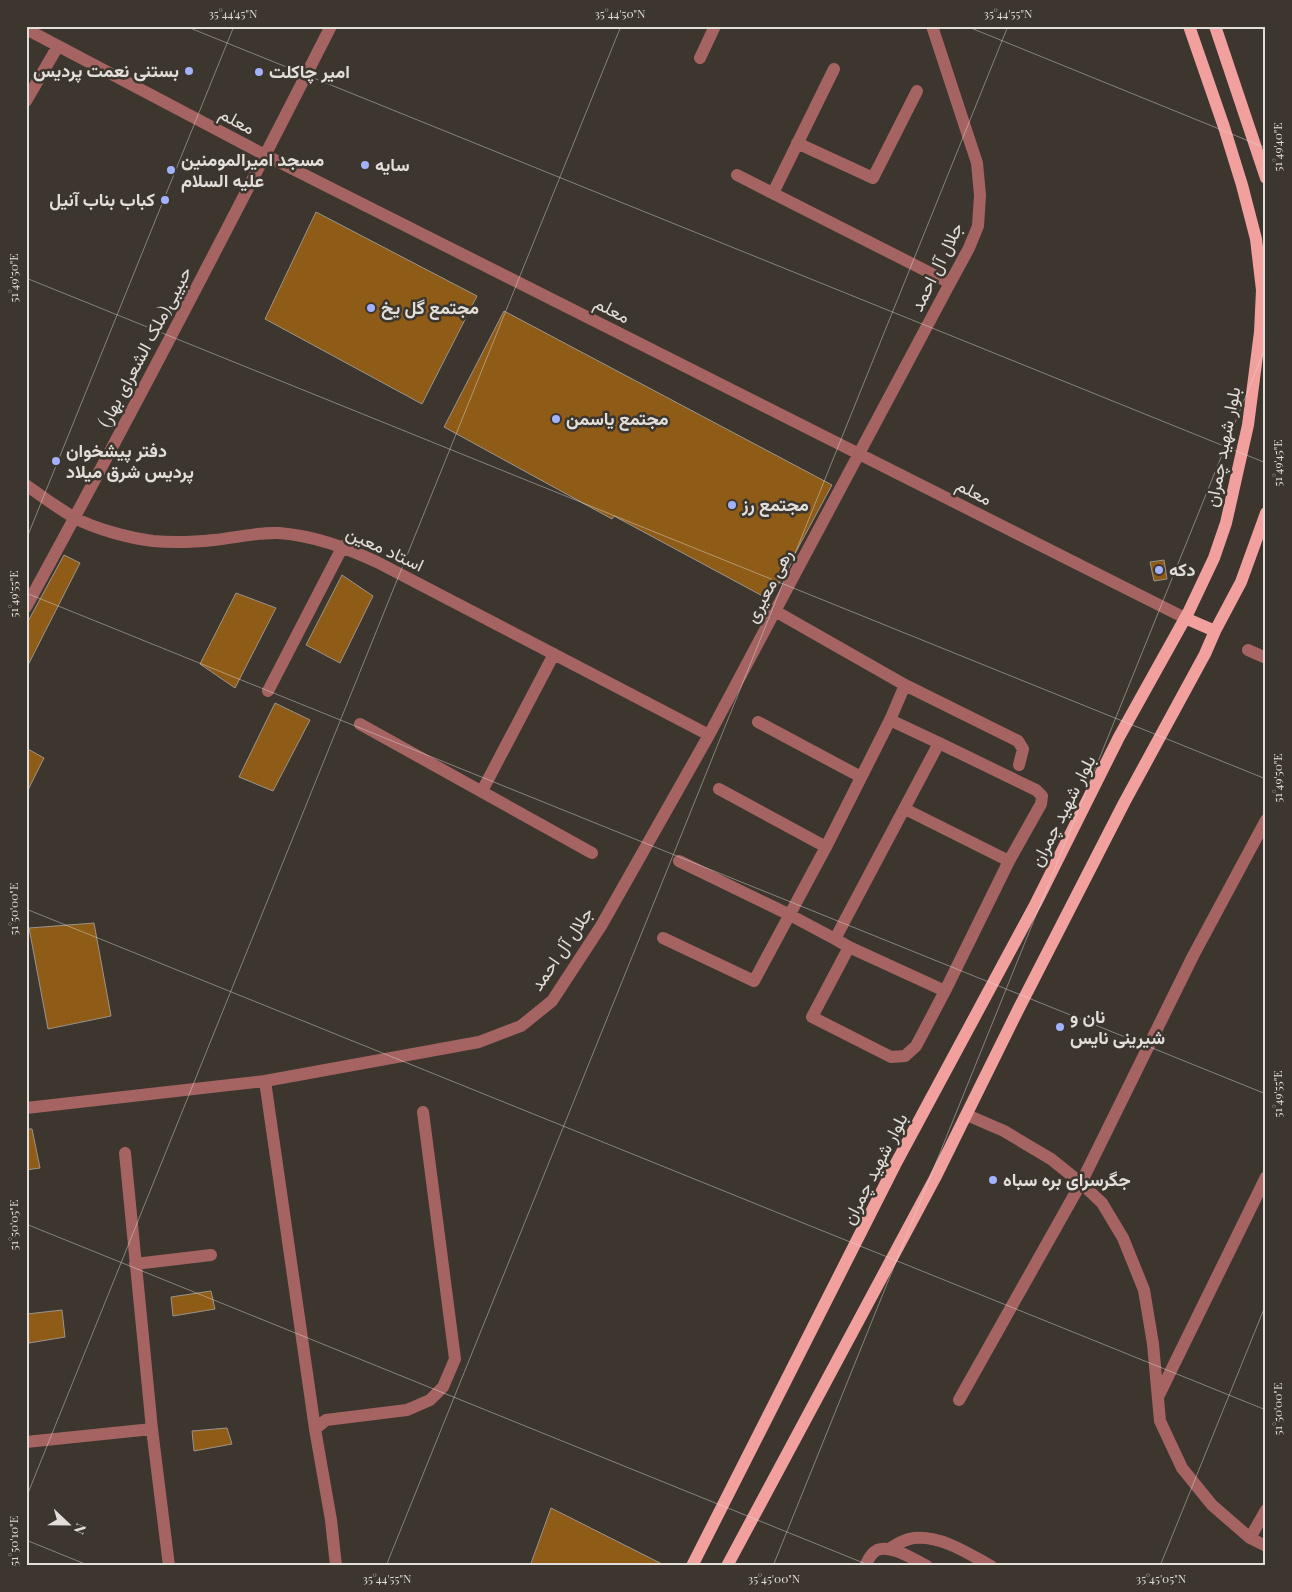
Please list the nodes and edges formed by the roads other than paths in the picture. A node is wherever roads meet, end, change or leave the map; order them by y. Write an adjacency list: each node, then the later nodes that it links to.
1 (331, 26): 13 (street, حبیبی(ملک الشعرای بهار))
2 (715, 26): 8 (street)
3 (932, 26): 18 (street, جلال آل احمد)
4 (1189, 26): 26 (main road, بلوار شهید چمران)
5 (1215, 26): 14 (main road)
6 (26, 29): 7 (street, معلم)
7 (58, 46): 11 (street); 13 (street, معلم)
8 (700, 58)
9 (834, 69): 12 (street)
10 (916, 91): 12 (street)
11 (26, 101)
12 (797, 143): 17 (street)
13 (265, 156): 19 (street, معلم); 22 (street, حبیبی(ملک الشعرای بهار))
14 (1263, 166): 16 (main road)
15 (737, 175): 17 (street)
16 (1266, 178)
17 (773, 193): 18 (street)
18 (950, 284): 19 (street, جلال آل احمد)
19 (860, 454): 25 (street, رهی معیری); 26 (street, معلم)
20 (26, 484): 22 (street, استاد معین)
21 (1266, 513): 27 (main road)
22 (75, 518): 23 (street, استاد معین); 24 (street, حبیبی(ملک الشعرای بهار))
23 (343, 546): 29 (street, استاد معین); 32 (street)
24 (26, 607)
25 (775, 611): 31 (street); 36 (street, رهی معیری)
26 (1185, 618): 27 (main road); 73 (main road, بلوار شهید چمران)
27 (1215, 631): 56 (main road)
28 (1248, 650): 30 (street)
29 (554, 654): 36 (street, استاد معین); 41 (street)
30 (1266, 658)
31 (905, 685): 33 (street); 38 (street)
32 (268, 691)
33 (890, 720): 37 (street); 39 (street)
34 (758, 722): 39 (street)
35 (360, 724): 41 (street)
36 (709, 734): 53 (street, جلال آل احمد)
37 (939, 743): 42 (street); 47 (street)
38 (1019, 765)
39 (861, 777): 44 (street)
40 (719, 789): 44 (street)
41 (482, 791): 45 (street)
42 (905, 808): 47 (street); 50 (street)
43 (1266, 820): 59 (street)
44 (826, 847): 48 (street)
45 (592, 853)
46 (679, 861): 48 (street)
47 (1009, 861): 52 (street)
48 (790, 915): 49 (street); 50 (street)
49 (663, 938)
50 (835, 939): 51 (street)
51 (849, 947): 52 (street); 52 (street)
52 (945, 991)
53 (265, 1081): 54 (street, جلال آل احمد); 64 (street)
54 (26, 1108)
55 (423, 1112): 64 (street)
56 (967, 1115): 59 (street); 74 (main road)
57 (125, 1153): 61 (street)
58 (1266, 1177): 62 (street)
59 (1081, 1183): 62 (street); 63 (street)
60 (211, 1255): 61 (street)
61 (136, 1264): 65 (street)
62 (1158, 1397): 68 (street)
63 (959, 1400)
64 (315, 1428): 72 (street)
65 (152, 1429): 66 (street); 71 (street)
66 (26, 1442)
67 (1266, 1510): 68 (street)
68 (1250, 1538): 69 (street)
69 (1266, 1546)
70 (889, 1549): 75 (street); 76 (street); 77 (street)
71 (169, 1566)
72 (336, 1566)
73 (692, 1566)
74 (727, 1566)
75 (865, 1566)
76 (927, 1566)
77 (991, 1566)

